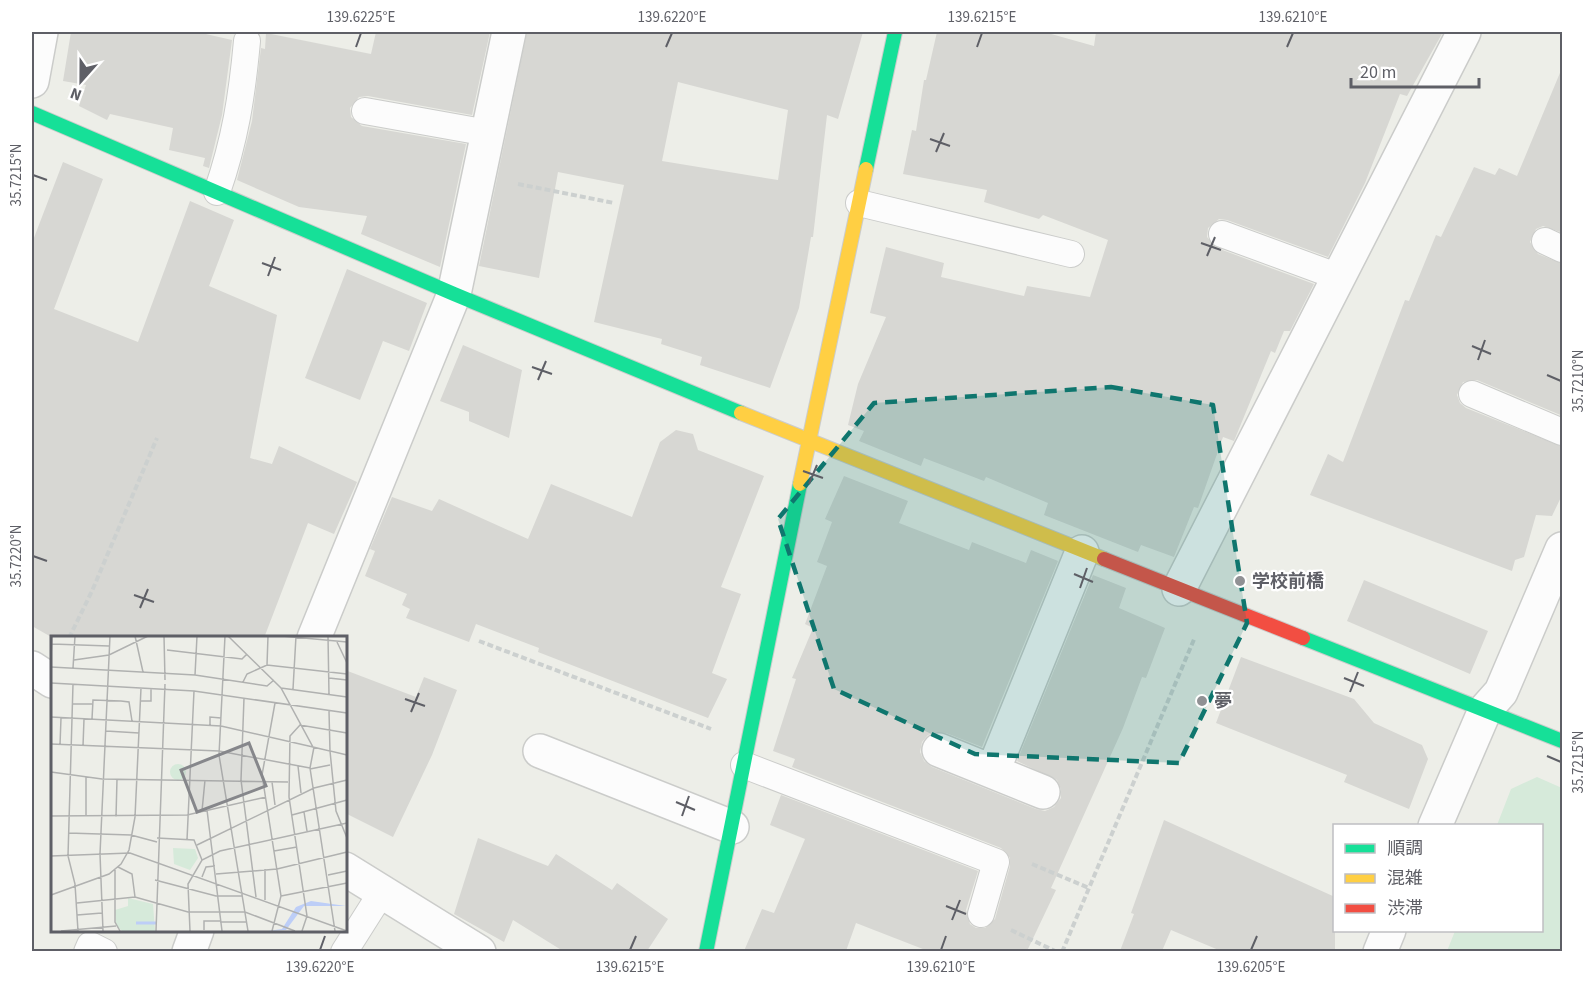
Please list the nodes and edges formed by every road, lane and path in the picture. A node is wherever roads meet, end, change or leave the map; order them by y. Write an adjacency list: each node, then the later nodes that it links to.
1 (41, 32): 6 (street)
2 (509, 32): 9 (street)
3 (895, 32): 12 (street)
4 (1464, 32): 16 (street)
5 (247, 42): 11 (lane)
6 (32, 81)
7 (365, 111): 9 (lane)
8 (32, 113): 11 (street)
9 (488, 133): 10 (street)
10 (479, 176): 13 (path); 17 (street)
11 (217, 192): 17 (street)
12 (859, 202): 15 (lane); 21 (street)
13 (614, 203)
14 (1222, 234): 16 (lane)
15 (1071, 254)
16 (1339, 277): 24 (street)
17 (454, 294): 21 (street); 26 (street)
18 (1472, 394): 19 (lane)
19 (1563, 432)
20 (157, 438): 25 (path)
21 (808, 441): 23 (street); 34 (street)
22 (1563, 549): 30 (street)
23 (1082, 552): 24 (street); 35 (street)
24 (1179, 589): 30 (street)
25 (70, 636)
26 (315, 636)
27 (478, 642): 34 (path)
28 (32, 668): 29 (street)
29 (51, 680)
30 (1485, 710): 31 (street); 37 (street)
31 (1563, 741)
32 (939, 750): 35 (street)
33 (540, 751): 38 (street)
34 (746, 754): 38 (street); 39 (lane)
35 (993, 771): 36 (street)
36 (1042, 792)
37 (1435, 824)
38 (732, 826): 51 (street)
39 (996, 862): 41 (path); 43 (lane)
40 (346, 870): 42 (street)
41 (1089, 888)
42 (382, 892): 49 (lane); 50 (street)
43 (981, 914): 52 (path)
44 (196, 932): 48 (street)
45 (1388, 932): 53 (street)
46 (87, 951): 47 (lane)
47 (104, 951)
48 (189, 951)
49 (344, 951)
50 (478, 951)
51 (706, 951)
52 (1057, 951)
53 (1380, 951)

